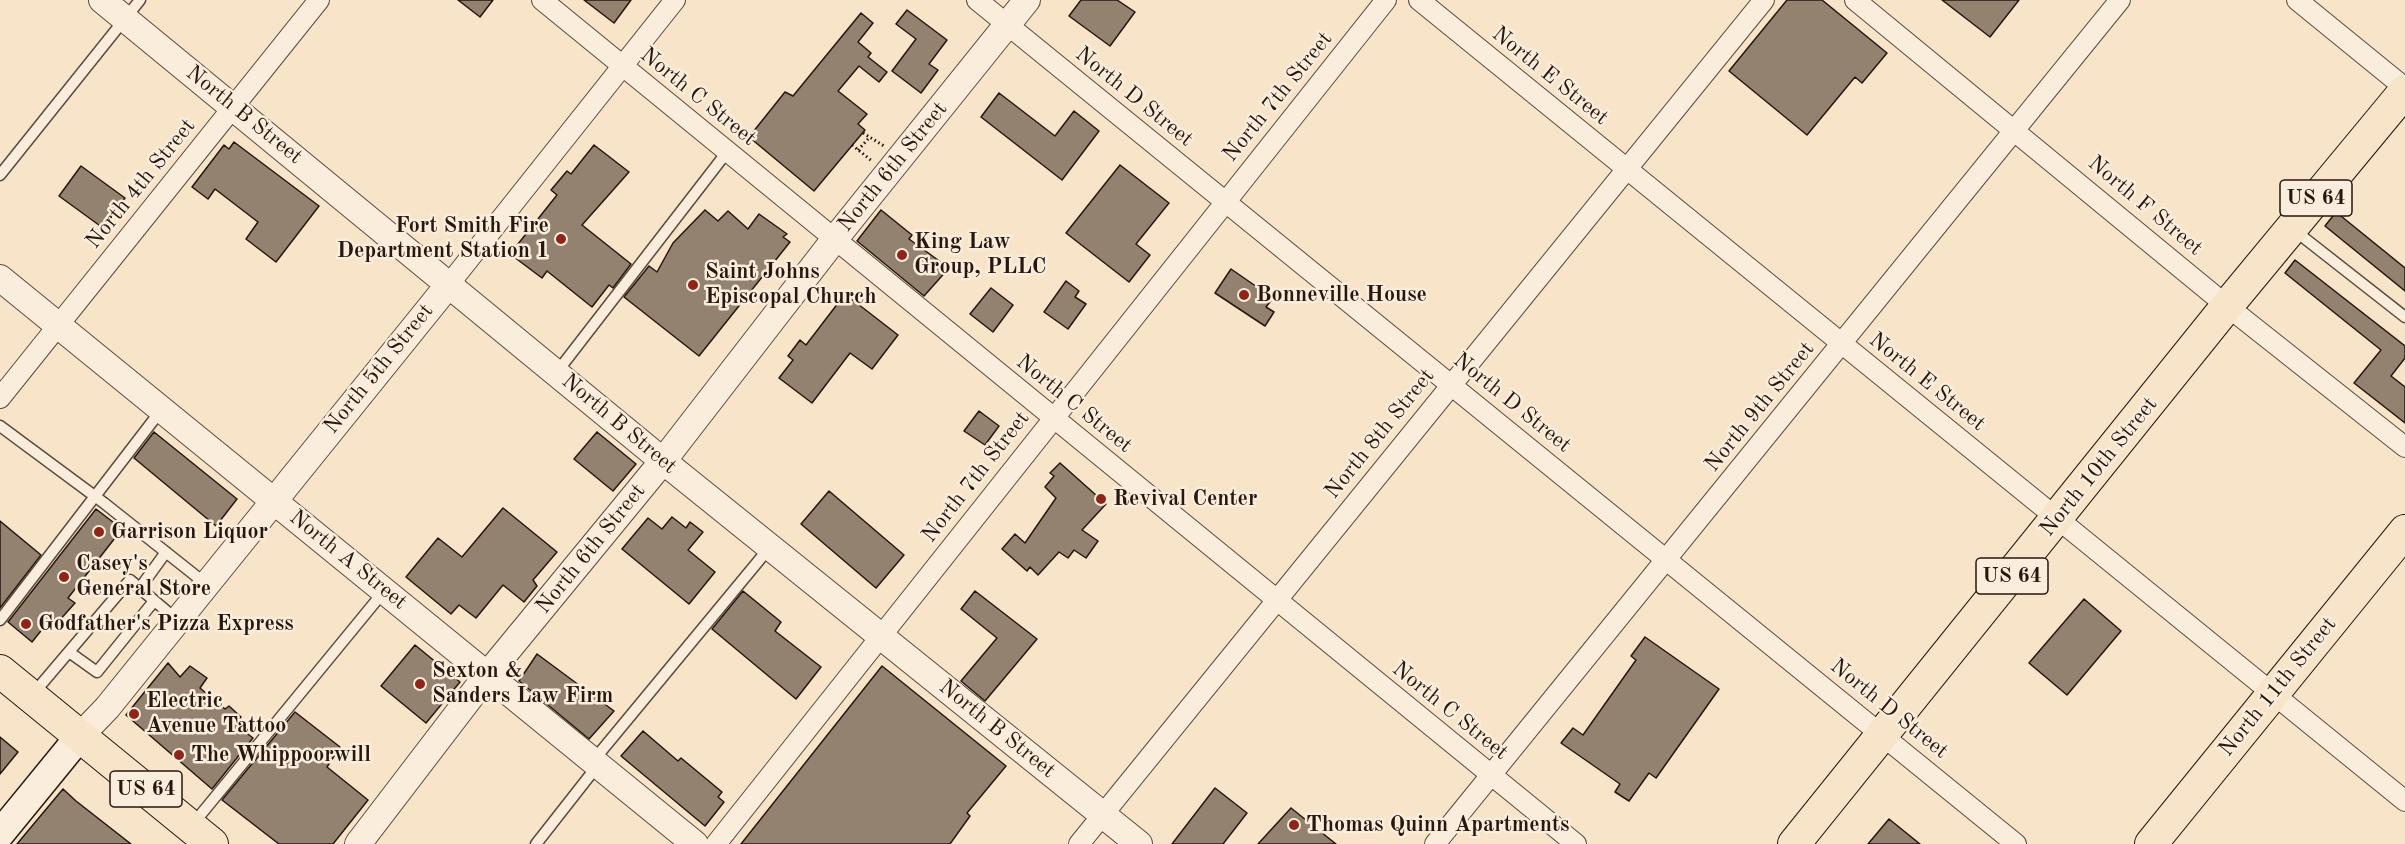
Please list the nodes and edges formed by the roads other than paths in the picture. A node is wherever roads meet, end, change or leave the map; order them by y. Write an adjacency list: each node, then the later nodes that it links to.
1 (102, 0): 13 (street, North B Street)
2 (319, 0): 17 (street, North 4th Street)
3 (542, 0): 15 (street, North C Street)
4 (675, 0): 15 (street, North 5th Street)
5 (976, 0): 14 (street, North D Street)
6 (1027, 0): 14 (street, North 6th Street)
7 (1386, 0): 22 (street, North 7th Street)
8 (1419, 0): 20 (street, North E Street)
9 (1764, 0): 20 (street, North 8th Street)
10 (1855, 0): 18 (street, North F Street)
11 (2120, 0): 18 (street, North 9th Street)
12 (2297, 0): 16 (street)
13 (132, 9): 17 (street, North B Street); 21 (lane)
14 (1007, 25): 22 (street, North D Street); 24 (street, North 6th Street)
15 (622, 66): 19 (street, North C Street); 26 (street, North 5th Street)
16 (2405, 90): 23 (main road, North 10th Street / US 64)
17 (234, 107): 26 (street, North B Street); 29 (street, North 4th Street)
18 (2015, 130): 27 (street, North F Street); 30 (street, North 9th Street)
19 (727, 152): 24 (street, North C Street); 31 (lane)
20 (1627, 169): 30 (street, North E Street); 32 (street, North 8th Street)
21 (0, 175)
22 (1226, 201): 32 (street, North D Street); 35 (street, North 7th Street)
23 (2292, 228): 27 (main road, North 10th Street / US 64); 28 (lane)
24 (834, 240): 35 (street, North C Street); 38 (street, North 6th Street)
25 (0, 278): 29 (street, North A Street)
26 (450, 283): 31 (street, North B Street); 40 (street, North 5th Street)
27 (2228, 306): 37 (street, North F Street); 41 (main road, North 10th Street / US 64)
28 (2405, 317)
29 (58, 325): 33 (street, North 4th Street); 34 (street, North A Street)
30 (1842, 344): 41 (street, North E Street); 45 (street, North 9th Street)
31 (557, 372): 38 (street, North B Street)
32 (1451, 385): 45 (street, North D Street); 49 (street, North 8th Street)
33 (0, 398)
34 (162, 409): 39 (lane); 40 (street, North A Street)
35 (1053, 418): 49 (street, North C Street); 53 (street, North 7th Street)
36 (0, 426): 39 (lane)
37 (2405, 447)
38 (663, 461): 43 (street, North B Street); 56 (street, North 6th Street)
39 (95, 498): 44 (lane); 51 (lane)
40 (273, 498): 46 (street, North 5th Street); 48 (street, North A Street)
41 (2058, 519): 57 (street, North E Street); 59 (main road, North 10th Street / US 64)
42 (2405, 531): 57 (main road, North 11th Street)
43 (771, 547): 53 (street, North B Street); 61 (lane)
44 (166, 552): 46 (lane); 47 (lane)
45 (1667, 560): 59 (street, North D Street); 62 (street, North 9th Street)
46 (206, 584): 52 (street, North 5th Street)
47 (140, 588): 50 (lane); 54 (lane)
48 (385, 590): 56 (street, North A Street); 66 (lane)
49 (1276, 600): 62 (street, North C Street); 64 (street, North 8th Street)
50 (154, 601): 52 (lane); 54 (lane)
51 (0, 620)
52 (177, 620): 60 (street, North 5th Street)
53 (881, 635): 64 (street, North B Street); 70 (street, North 7th Street)
54 (69, 652): 58 (lane)
55 (0, 671): 58 (main road, US 64)
56 (488, 674): 61 (street, North A Street); 67 (street, North 6th Street)
57 (2272, 694): 63 (street, North E Street); 77 (main road, North 11th Street)
58 (31, 696): 60 (main road, US 64)
59 (1882, 734): 75 (main road, North 10th Street / US 64); 76 (street, North D Street)
60 (80, 736): 65 (main road); 66 (main road, US 64)
61 (596, 763): 68 (lane); 69 (street, North A Street)
62 (1491, 775): 73 (street, North 9th Street); 74 (street, North C Street)
63 (2405, 801)
64 (1102, 815): 71 (street, North 8th Street); 72 (street, North B Street)
65 (0, 834)
66 (202, 835)
67 (358, 844)
68 (536, 844)
69 (694, 844)
70 (716, 844)
71 (1078, 844)
72 (1139, 844)
73 (1435, 844)
74 (1576, 844)
75 (1794, 844)
76 (2016, 844)
77 (2151, 844)

